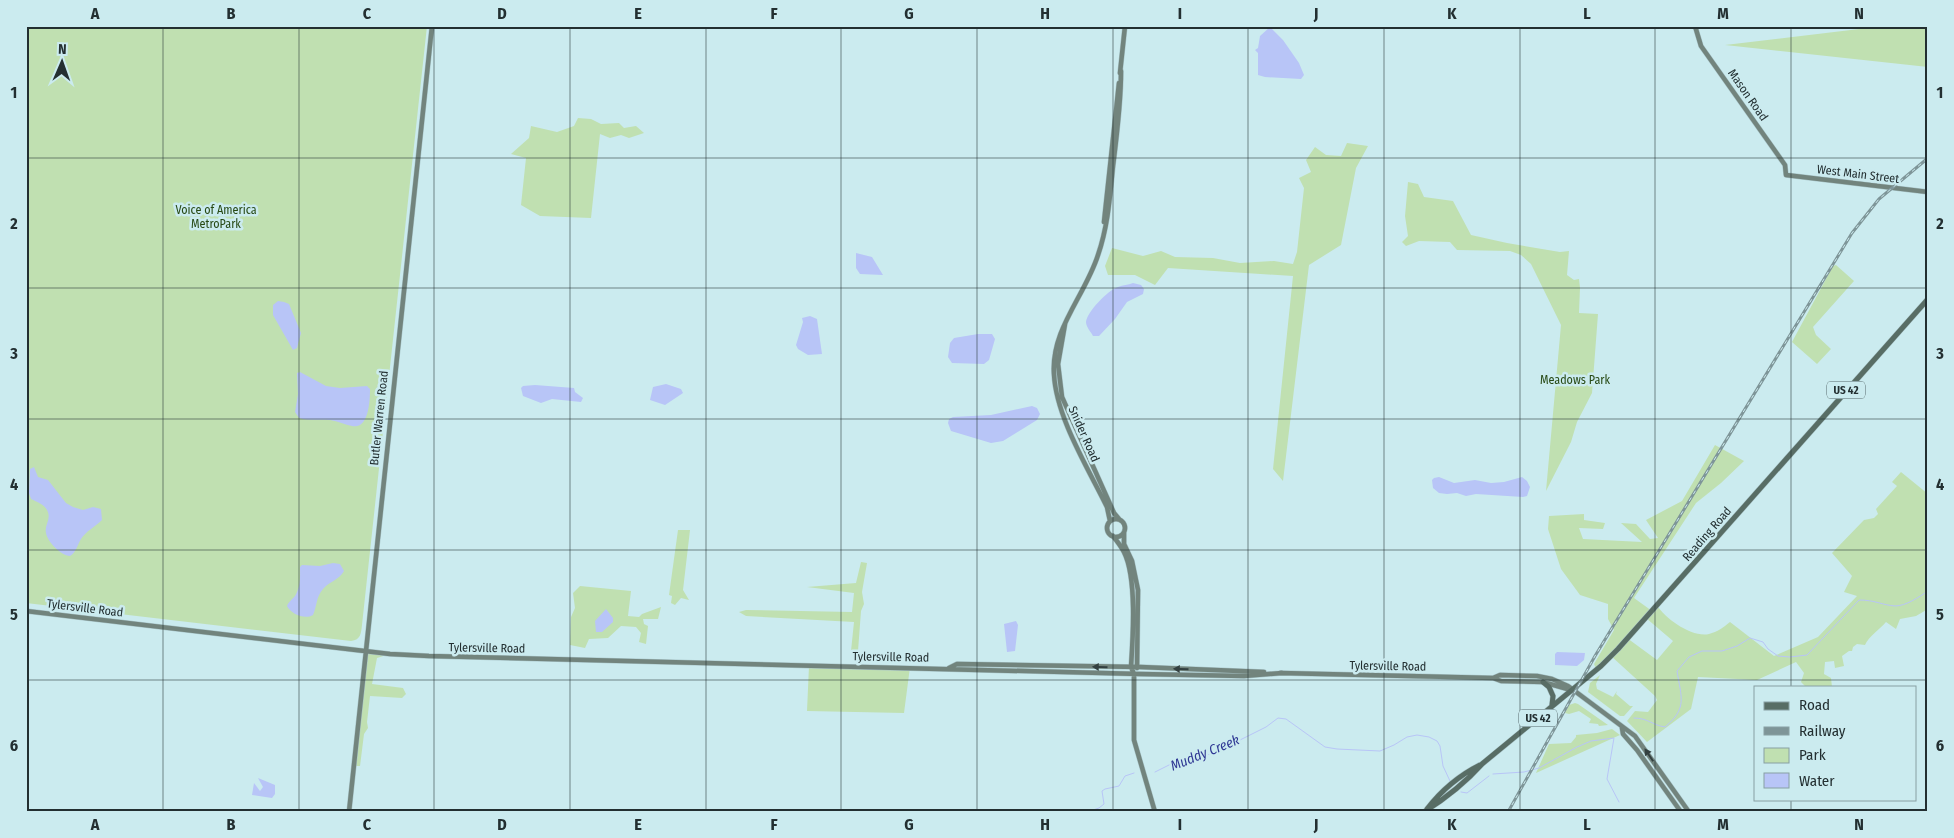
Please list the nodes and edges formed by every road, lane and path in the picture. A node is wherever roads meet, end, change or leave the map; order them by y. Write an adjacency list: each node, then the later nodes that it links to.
1 (432, 26): 13 (main road, Butler Warren Road)
2 (1695, 26): 4 (main road, Mason Road)
3 (1125, 27): 7 (main road, Snider Road)
4 (1786, 175): 5 (main road, West Main Street)
5 (1928, 192)
6 (1928, 298): 21 (main road, Reading Road / US 42)
7 (1066, 323): 8 (main road, Snider Road); 9 (main road, Snider Road)
8 (1119, 519): 9 (main road); 10 (main road)
9 (1110, 522): 11 (main road)
10 (1124, 532): 11 (main road); 15 (main road)
11 (1113, 536): 14 (main road)
12 (26, 611): 13 (main road, Tylersville Road)
13 (366, 651): 16 (main road, Tylersville Road); 24 (main road, Butler Warren Road)
14 (1132, 667): 15 (main road, Tylersville Road); 16 (main road, Tylersville Road, one-way to 16); 17 (main road)
15 (1137, 667): 17 (main road); 18 (main road, Tylersville Road, one-way to 15)
16 (949, 668): 17 (main road, Tylersville Road)
17 (1134, 674): 18 (main road, Tylersville Road); 25 (main road)
18 (1282, 674): 19 (main road, Tylersville Road)
19 (1493, 678): 20 (main road, Tylersville Road); 21 (main road, Tylersville Road)
20 (1543, 682): 21 (main road, Tylersville Road); 22 (main road)
21 (1571, 690): 22 (main road, Reading Road / US 42); 23 (main road, Tylersville Road)
22 (1550, 707): 26 (main road, Reading Road / US 42)
23 (1622, 728): 27 (main road, Tylersville Road); 28 (main road, Tylersville Road, one-way to 23)
24 (349, 812)
25 (1155, 812)
26 (1424, 812)
27 (1681, 812)
28 (1688, 812)

